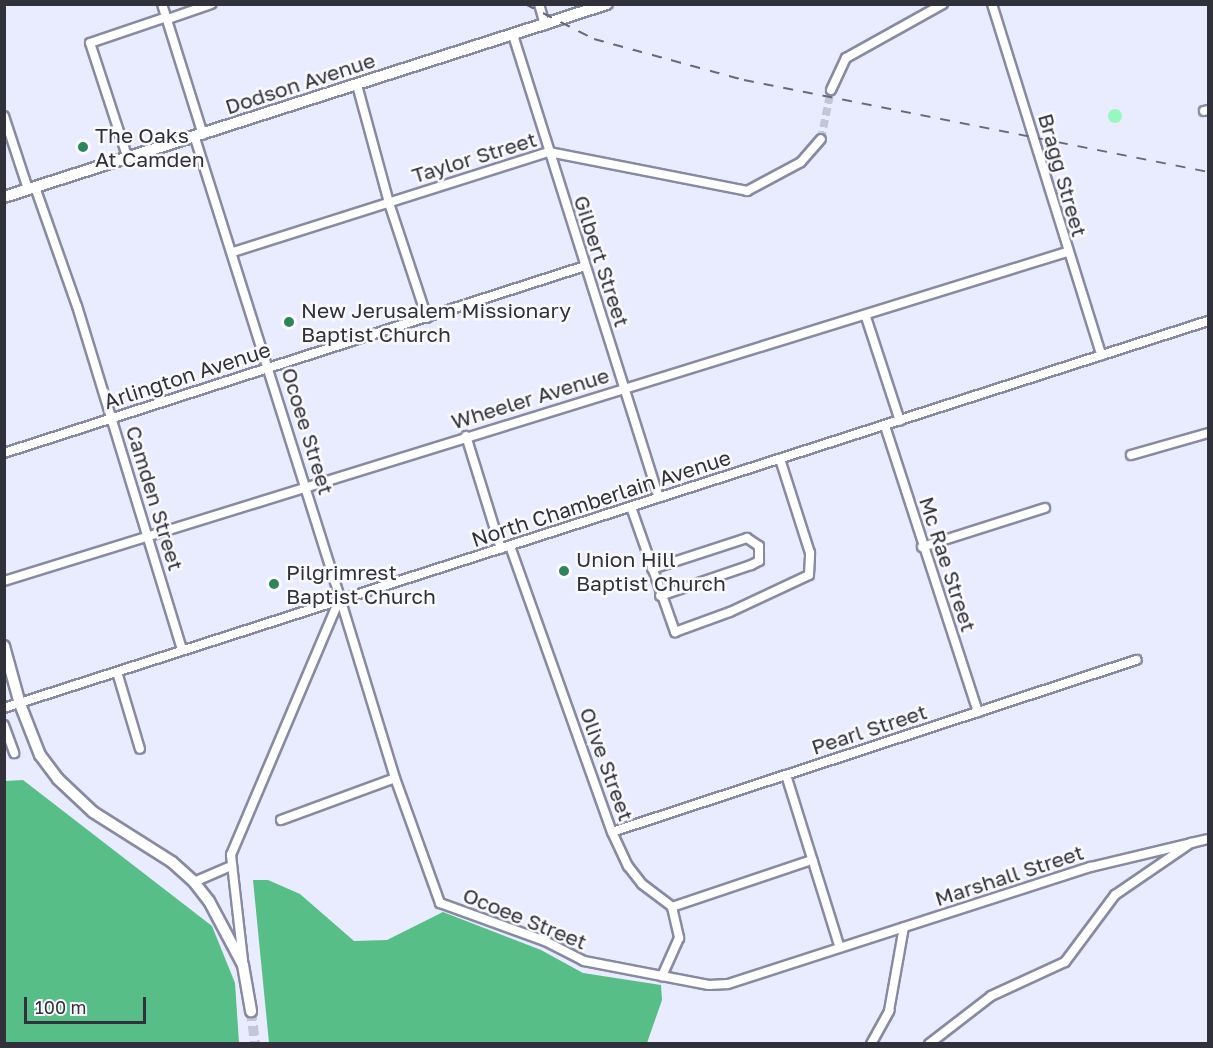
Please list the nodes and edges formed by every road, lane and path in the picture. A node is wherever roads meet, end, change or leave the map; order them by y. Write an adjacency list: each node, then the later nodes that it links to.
1 (162, 4): 7 (street, Ocoee Street)
2 (211, 4): 7 (street)
3 (539, 4): 8 (street)
4 (607, 4): 8 (main road, Dodson Avenue)
5 (943, 4): 11 (street)
6 (992, 4): 21 (street, Bragg Street)
7 (167, 18): 13 (street, Ocoee Street); 16 (street)
8 (545, 25): 9 (main road, Dodson Avenue)
9 (513, 35): 10 (main road, Dodson Avenue); 15 (street, Gilbert Street)
10 (357, 85): 13 (main road, Dodson Avenue); 19 (street)
11 (831, 90)
12 (4, 116): 17 (street, Camden Street)
13 (199, 136): 16 (main road, Dodson Avenue); 20 (street, Ocoee Street)
14 (821, 140): 15 (street, Taylor Street)
15 (549, 152): 19 (street, Taylor Street); 22 (street, Gilbert Street)
16 (128, 159): 17 (main road, Dodson Avenue)
17 (32, 188): 18 (main road, Dodson Avenue); 29 (street, Camden Street)
18 (4, 197)
19 (389, 203): 20 (street, Taylor Street); 24 (street)
20 (233, 252): 27 (street, Ocoee Street)
21 (1067, 252): 23 (street, Wheeler Avenue); 26 (street, Bragg Street)
22 (585, 266): 24 (street, Arlington Avenue); 28 (street, Gilbert Street)
23 (866, 317): 28 (street, Wheeler Avenue); 30 (street)
24 (427, 318): 27 (street, Arlington Avenue)
25 (1209, 321): 26 (street, North Chamberlain Avenue)
26 (1101, 355): 30 (street, North Chamberlain Avenue)
27 (270, 368): 29 (street, Arlington Avenue); 37 (street, Ocoee Street)
28 (624, 388): 33 (street, Wheeler Avenue); 38 (street, Gilbert Street)
29 (111, 418): 34 (street, Arlington Avenue); 41 (street, Camden Street)
30 (900, 421): 31 (street, North Chamberlain Avenue)
31 (885, 426): 36 (street, North Chamberlain Avenue); 42 (street, Mc Rae Street)
32 (1209, 433): 35 (street)
33 (466, 436): 37 (street, Wheeler Avenue); 43 (street, Olive Street)
34 (4, 453)
35 (1131, 456)
36 (780, 459): 38 (street, North Chamberlain Avenue); 46 (street)
37 (305, 485): 41 (street, Wheeler Avenue); 47 (street, Ocoee Street)
38 (659, 497): 39 (street, North Chamberlain Avenue)
39 (631, 507): 43 (street, North Chamberlain Avenue); 44 (street)
40 (1045, 508): 42 (street)
41 (148, 535): 45 (street, Wheeler Avenue); 49 (street, Camden Street)
42 (922, 547): 54 (street, Mc Rae Street)
43 (505, 548): 47 (street, North Chamberlain Avenue); 61 (street, Olive Street)
44 (652, 569): 46 (street); 46 (street)
45 (4, 581)
46 (660, 596)
47 (339, 598): 49 (street, North Chamberlain Avenue); 59 (street, Ocoee Street); 65 (street)
48 (4, 646): 52 (main road)
49 (182, 650): 51 (street, North Chamberlain Avenue)
50 (1136, 660): 54 (street, Pearl Street)
51 (117, 672): 52 (street, North Chamberlain Avenue); 56 (street)
52 (20, 704): 53 (street, North Chamberlain Avenue); 66 (main road)
53 (4, 708)
54 (978, 712): 58 (street, Pearl Street)
55 (4, 725): 57 (street)
56 (140, 749)
57 (14, 753)
58 (786, 775): 61 (street, Pearl Street); 64 (street)
59 (395, 778): 60 (street); 71 (street, Ocoee Street)
60 (281, 820)
61 (612, 832): 67 (street, Olive Street)
62 (1209, 839): 63 (street, Marshall Street)
63 (1191, 843): 68 (street, Marshall Street); 74 (street)
64 (812, 860): 67 (street); 69 (street)
65 (231, 866): 66 (street); 70 (street)
66 (194, 882): 70 (main road)
67 (672, 907): 71 (street)
68 (904, 927): 69 (street, Marshall Street); 73 (street)
69 (839, 945): 71 (street, Ocoee Street)
70 (243, 965): 72 (main road)
71 (662, 976)
72 (251, 1011)
73 (871, 1044)
74 (929, 1044)

